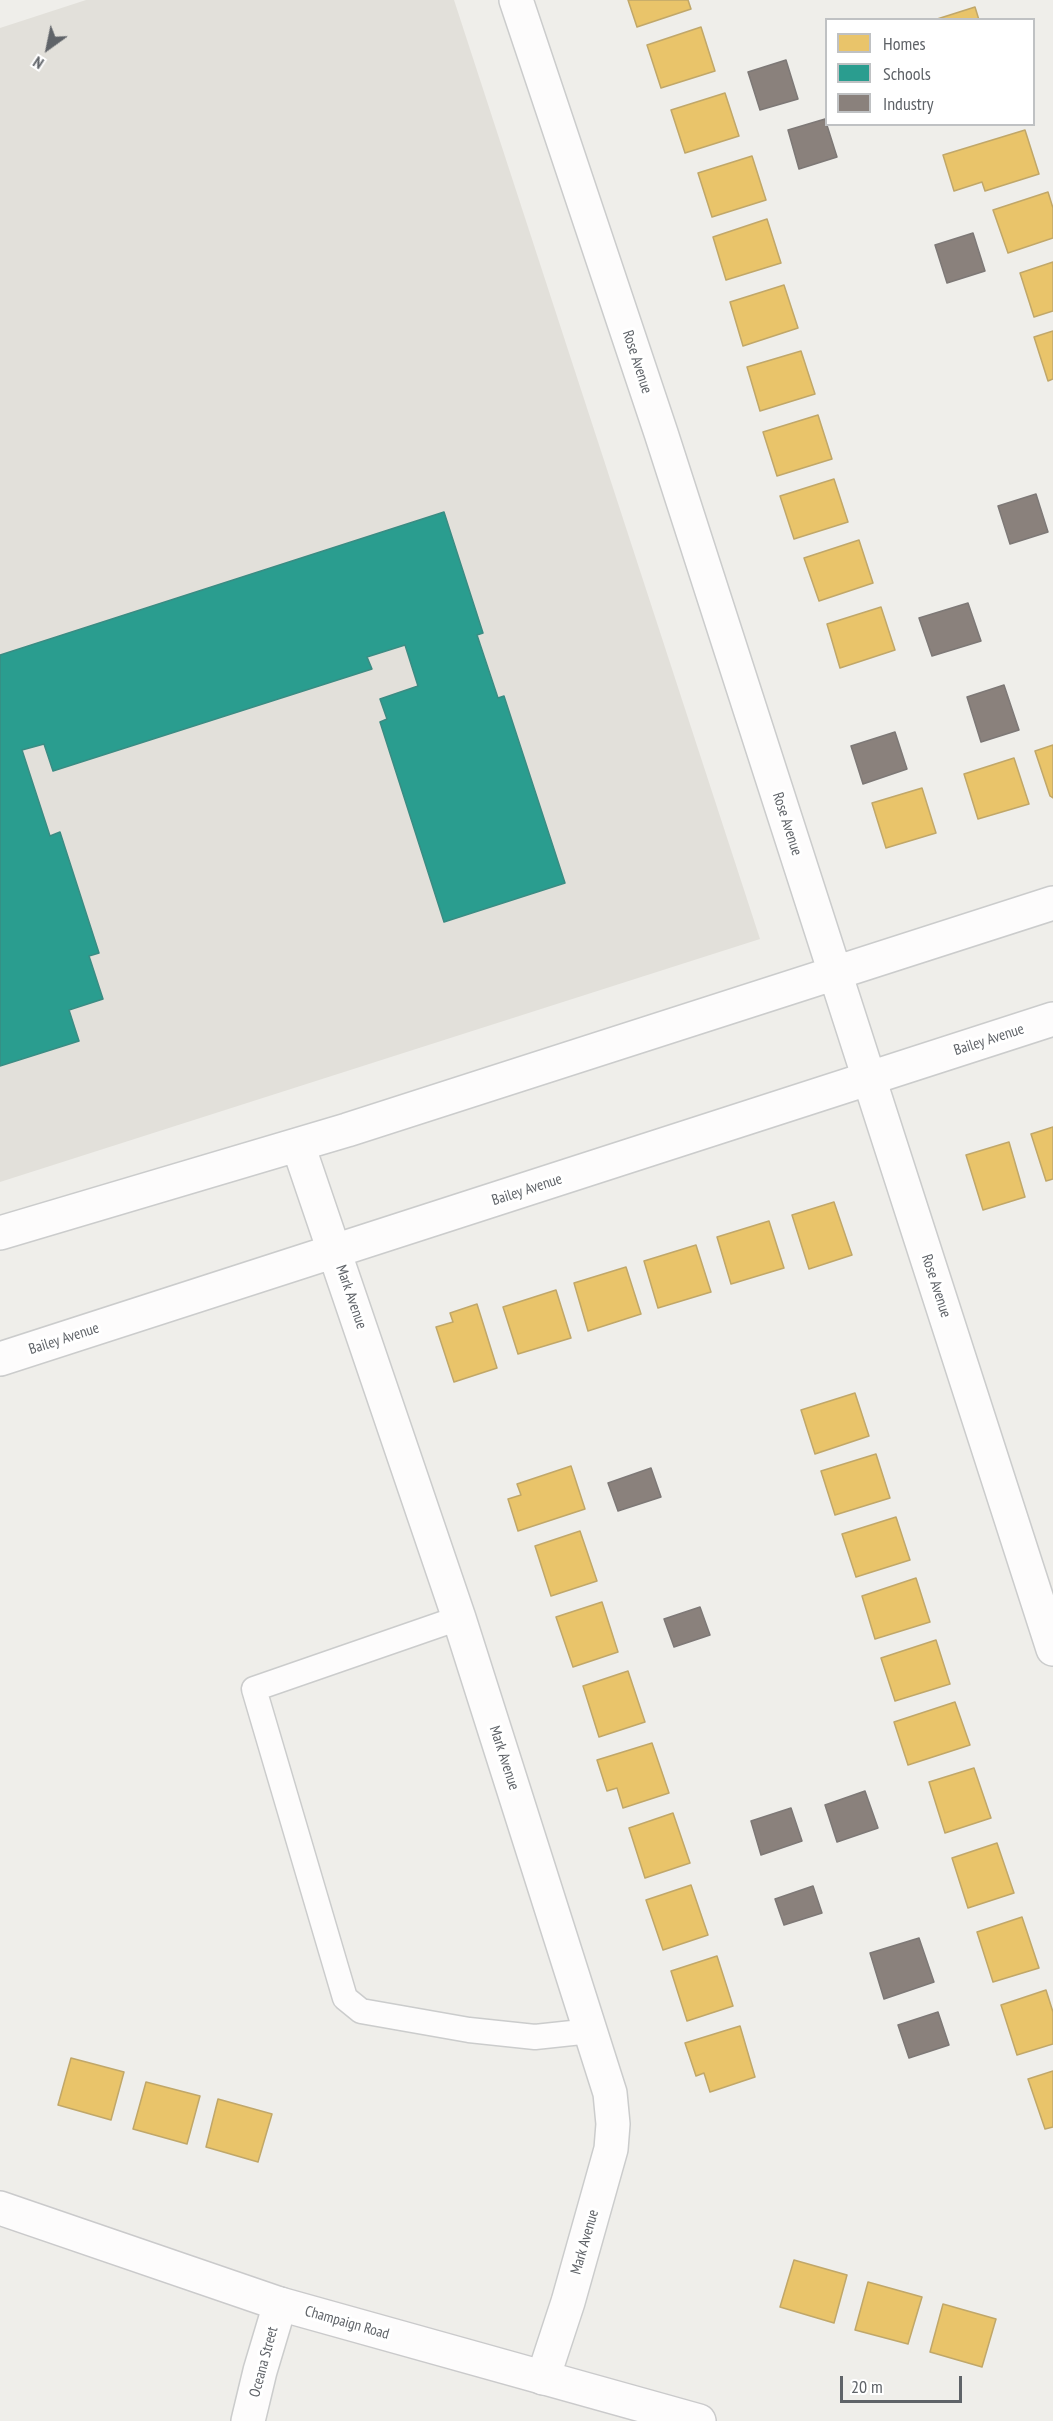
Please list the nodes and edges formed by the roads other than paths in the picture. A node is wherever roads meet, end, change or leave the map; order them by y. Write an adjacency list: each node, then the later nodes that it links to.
1 (516, 0): 3 (street, Rose Avenue)
2 (1053, 903): 3 (street)
3 (834, 973): 5 (street, Rose Avenue); 6 (street)
4 (1053, 1019): 5 (street, Bailey Avenue)
5 (869, 1078): 8 (street, Bailey Avenue); 11 (street, Rose Avenue)
6 (298, 1145): 7 (street); 8 (street, Mark Avenue)
7 (0, 1233)
8 (336, 1252): 9 (street, Bailey Avenue); 10 (street, Mark Avenue)
9 (0, 1359)
10 (459, 1618): 12 (street, Mark Avenue); 12 (lane)
11 (1053, 1649)
12 (591, 2031): 15 (street, Mark Avenue)
13 (0, 2208): 14 (street, Champaign Road)
14 (280, 2304): 15 (street, Champaign Road); 16 (street, Oceana Street)
15 (543, 2378): 17 (street, Champaign Road)
16 (248, 2421)
17 (699, 2421)

